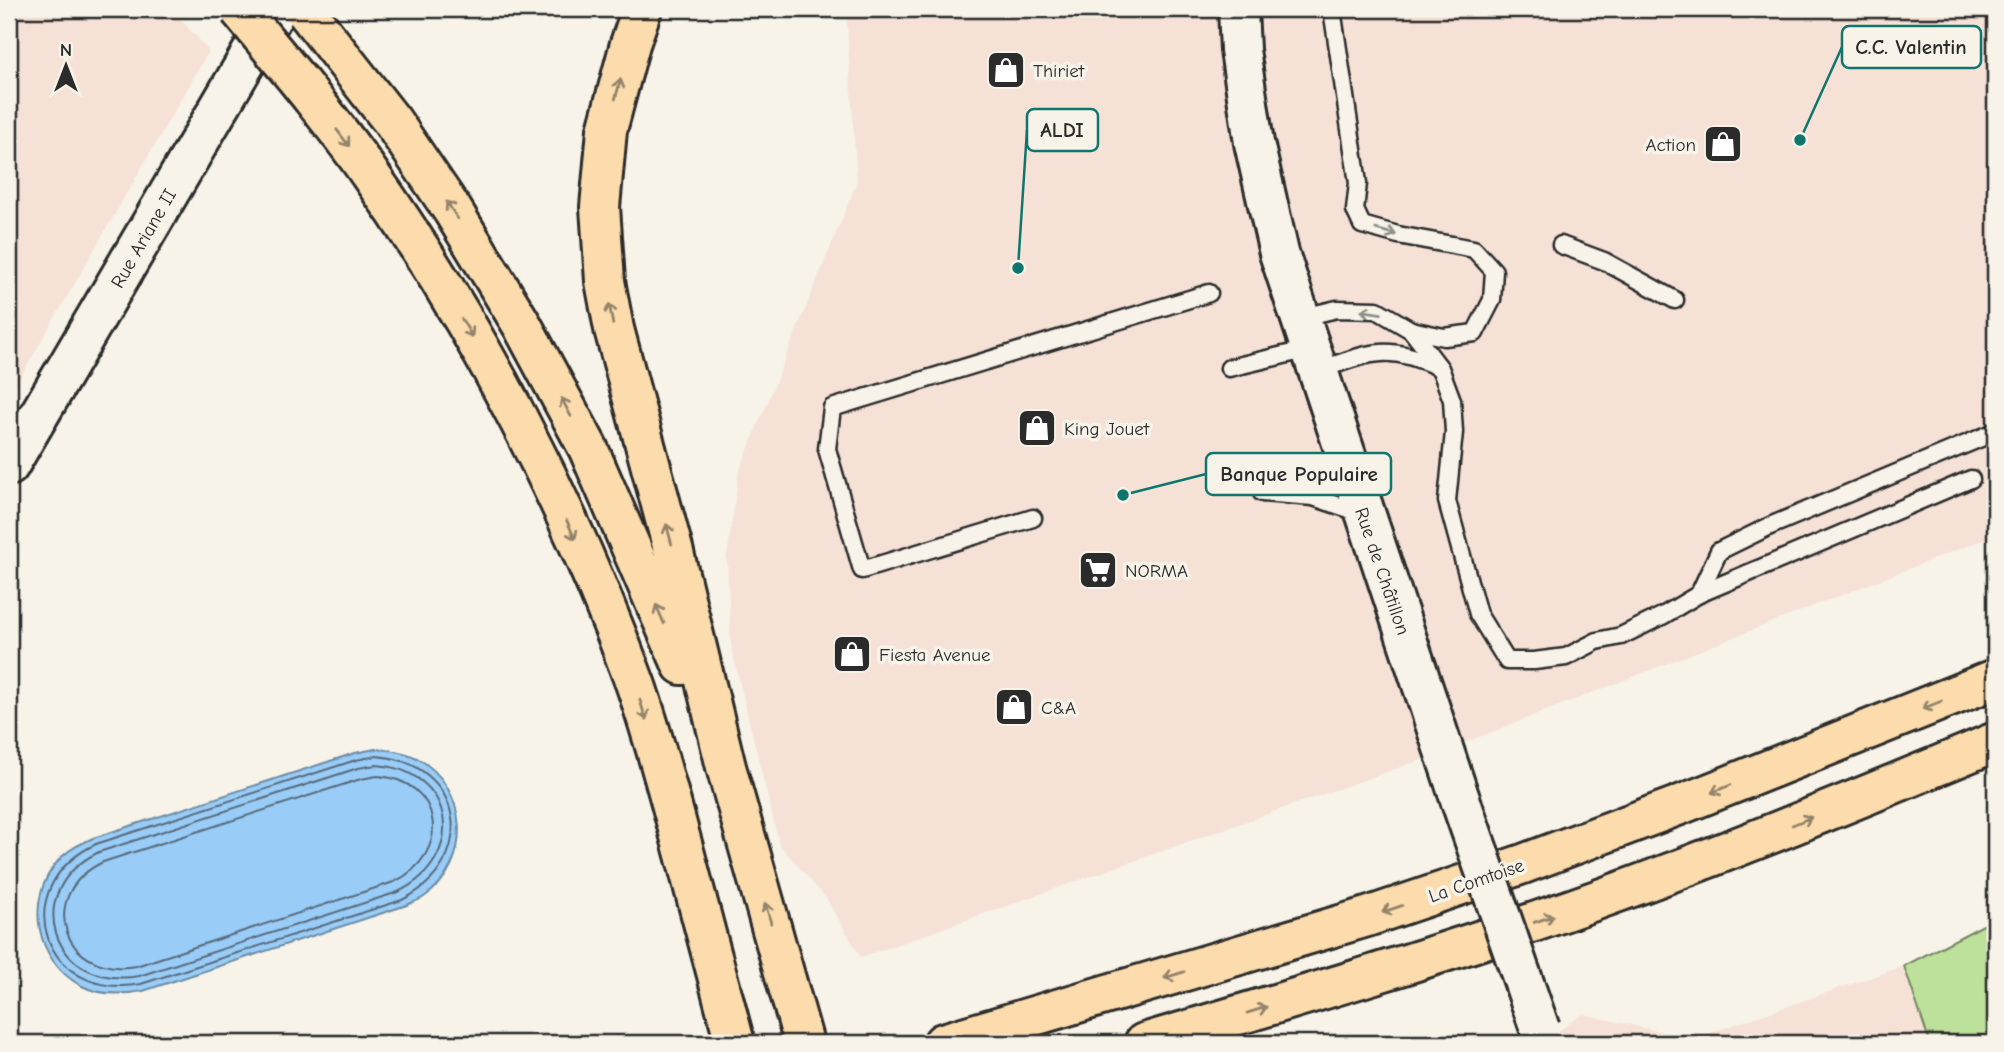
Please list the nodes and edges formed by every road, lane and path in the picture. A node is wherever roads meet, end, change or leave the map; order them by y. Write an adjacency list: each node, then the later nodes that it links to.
1 (239, 9): 25 (highway, one-way to 25, bridge)
2 (276, 9): 15 (street, Rue Ariane II)
3 (642, 9): 23 (highway, one-way to 3)
4 (1238, 9): 11 (street, Rue de Châtillon)
5 (1332, 9): 10 (lane, one-way to 10)
6 (315, 23): 23 (highway, one-way to 6)
7 (1561, 245): 9 (lane)
8 (1209, 293): 19 (lane)
9 (1675, 300)
10 (1411, 330): 11 (lane, one-way to 11); 13 (lane)
11 (1308, 346): 12 (lane); 13 (lane); 18 (street, Rue de Châtillon)
12 (1229, 368)
13 (1440, 368): 20 (lane)
14 (1995, 432): 20 (lane)
15 (9, 466)
16 (1971, 479): 20 (lane)
17 (1262, 493): 18 (lane)
18 (1364, 514): 24 (street, Rue de Châtillon, bridge)
19 (1033, 518)
20 (1699, 594)
21 (1995, 679): 27 (highway, La Comtoise, one-way to 27)
22 (1995, 742): 28 (highway, one-way to 22)
23 (726, 767): 26 (highway, one-way to 23)
24 (1543, 1036)
25 (734, 1043)
26 (804, 1043)
27 (943, 1043)
28 (1144, 1043)

